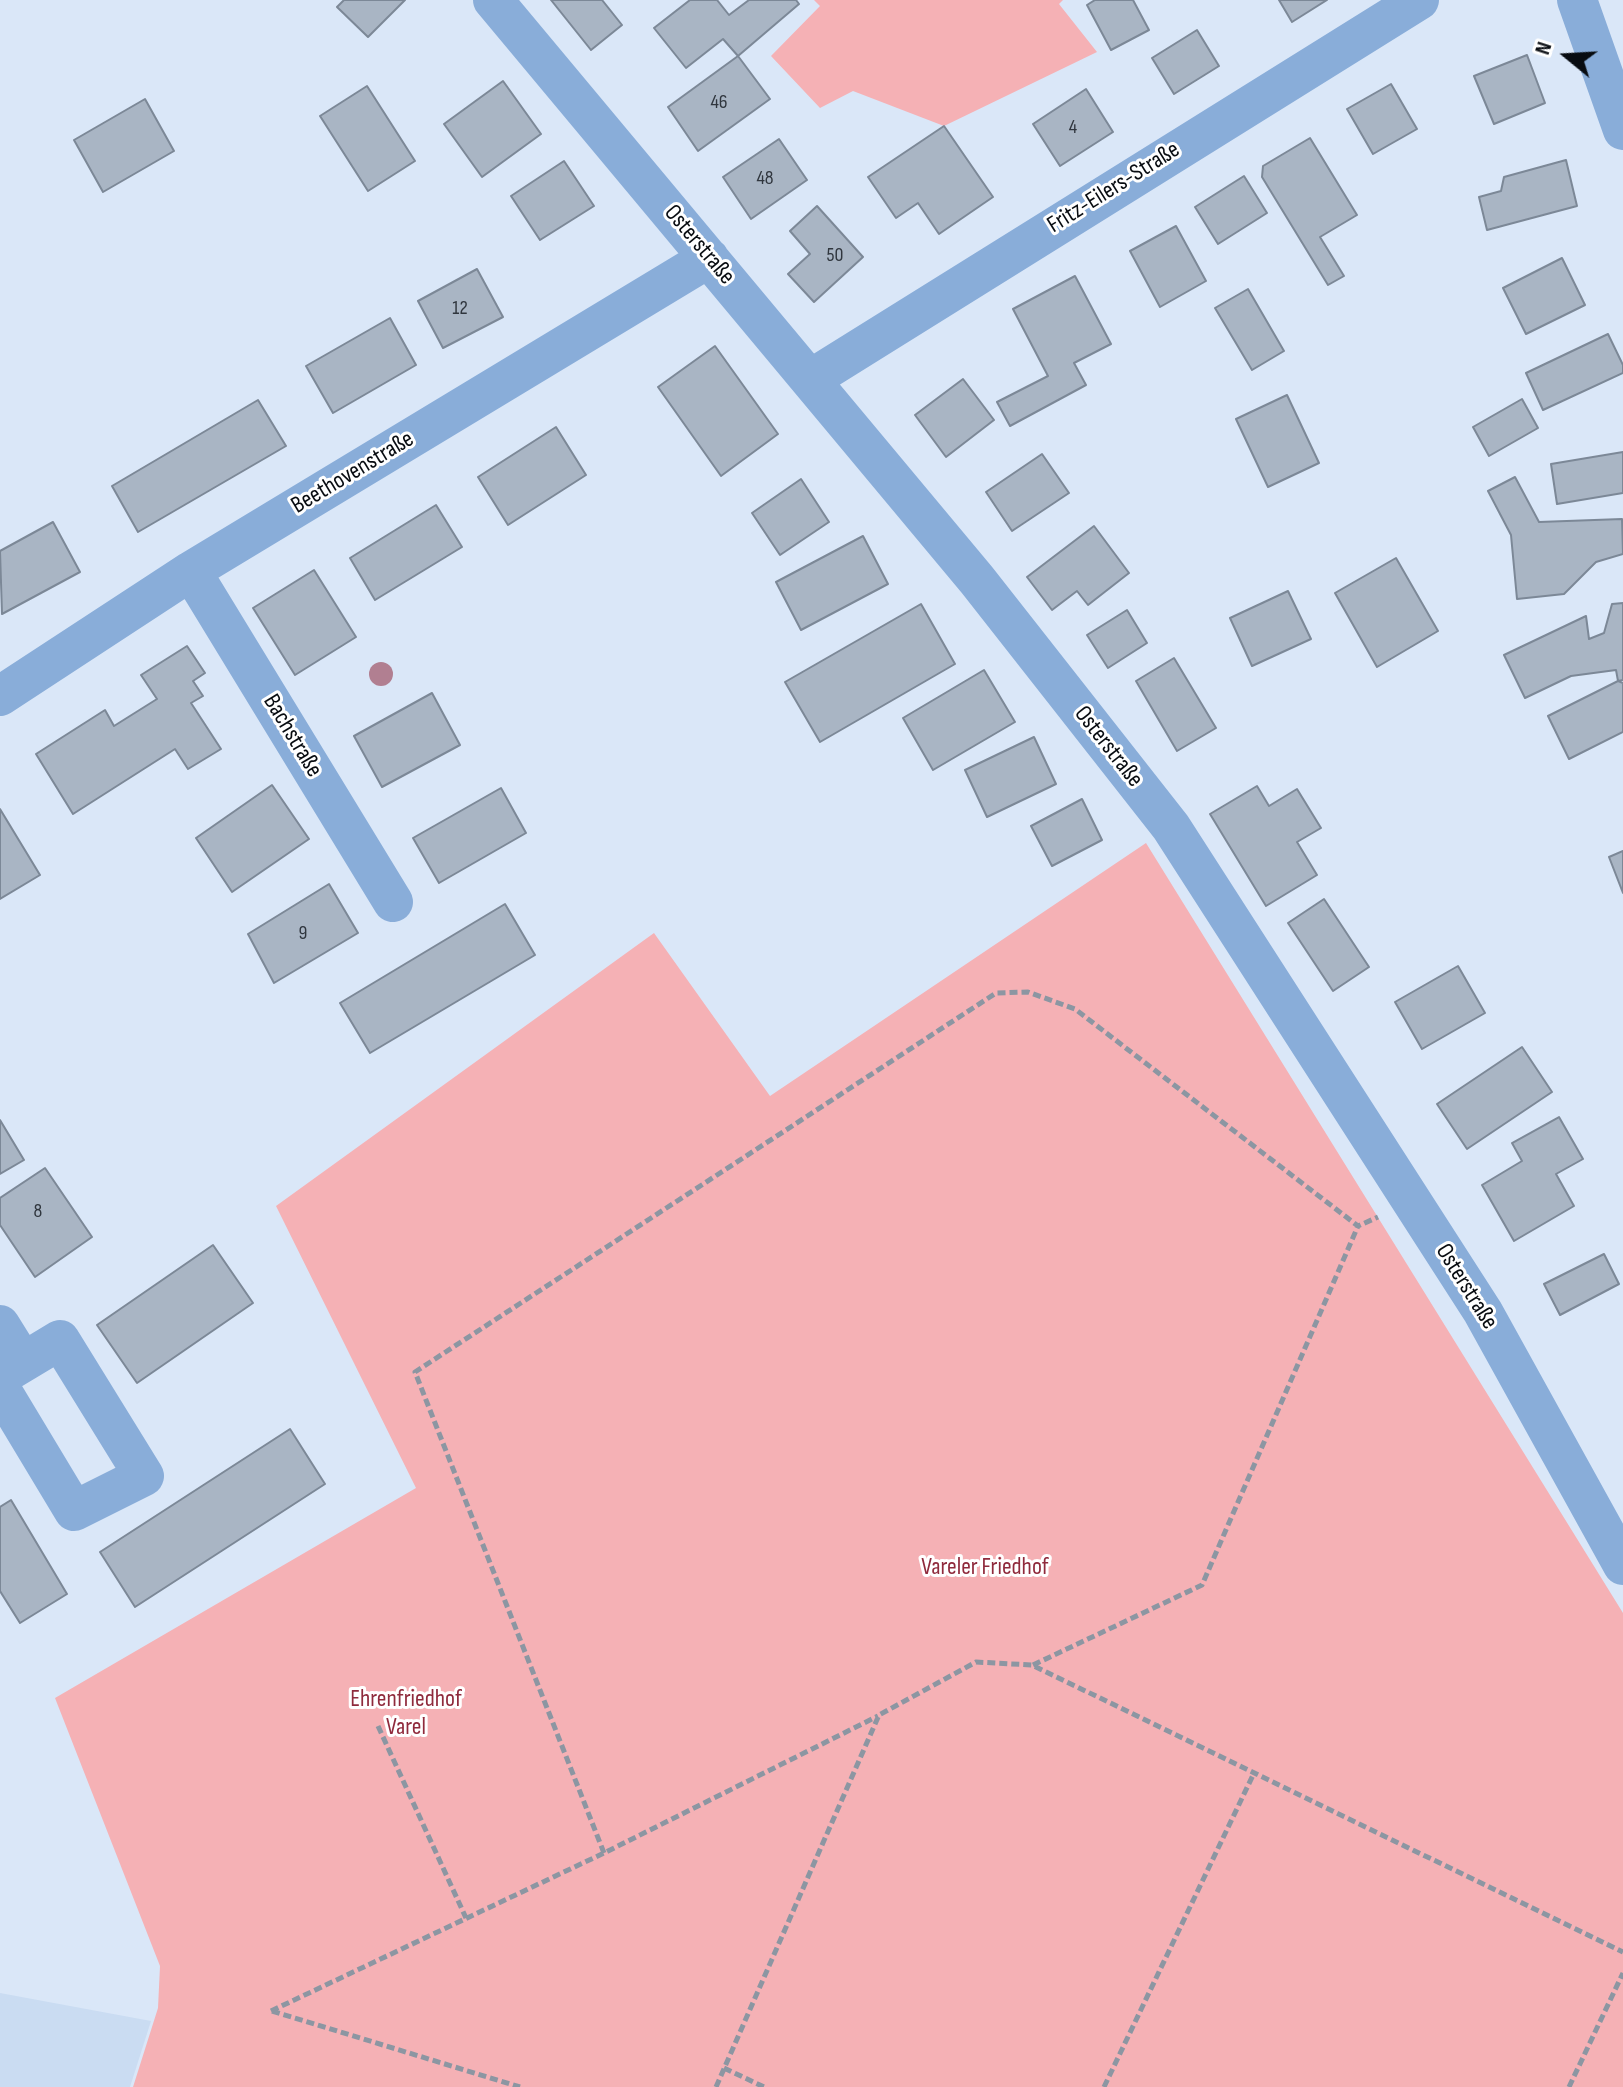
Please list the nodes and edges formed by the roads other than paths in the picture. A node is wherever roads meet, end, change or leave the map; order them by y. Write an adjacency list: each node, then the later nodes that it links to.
1 (493, 0): 5 (street, Osterstraße)
2 (1419, 0): 6 (street, Fritz-Eilers-Straße)
3 (1577, 0): 4 (street)
4 (1623, 130)
5 (709, 258): 6 (street, Osterstraße); 7 (street, Beethovenstraße)
6 (811, 379): 12 (street, Osterstraße)
7 (191, 571): 8 (street, Beethovenstraße); 9 (street, Bachstraße)
8 (0, 696)
9 (393, 902)
10 (0, 1325): 11 (street)
11 (8, 1376)
12 (1623, 1565)

